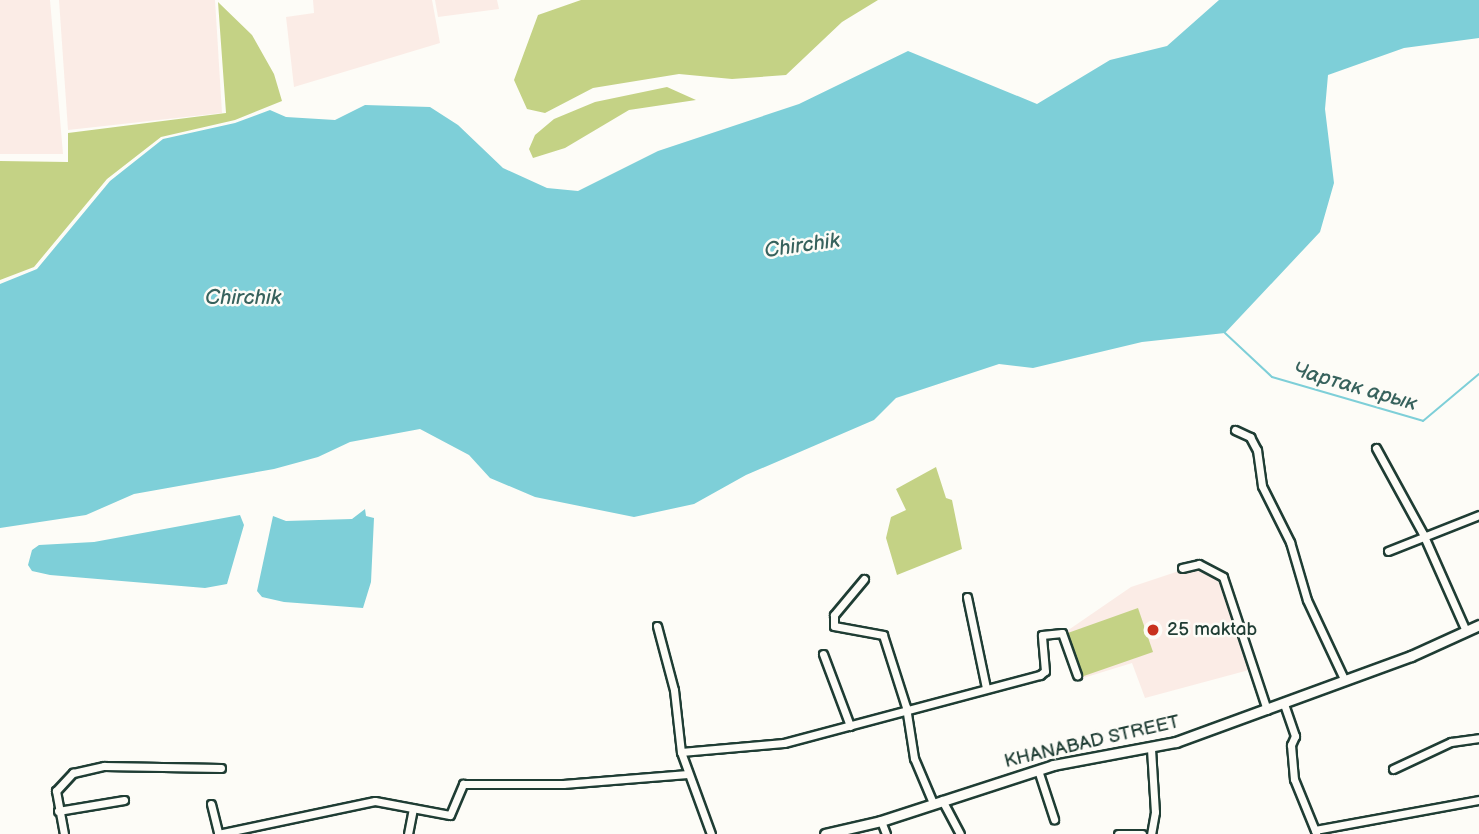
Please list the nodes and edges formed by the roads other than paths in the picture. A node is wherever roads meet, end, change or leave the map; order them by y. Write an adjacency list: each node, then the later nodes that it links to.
1 (1235, 430): 14 (street)
2 (1376, 448): 4 (street)
3 (1479, 515): 4 (street)
4 (1423, 534): 5 (street); 11 (street)
5 (1388, 551)
6 (1181, 568): 18 (street)
7 (864, 579): 17 (street)
8 (967, 597): 15 (street)
9 (1479, 625): 11 (main road, KHANABAD STREET)
10 (657, 626): 22 (street)
11 (1466, 632): 14 (main road, KHANABAD STREET)
12 (823, 654): 19 (street)
13 (1077, 675): 15 (street)
14 (1345, 681): 16 (main road, KHANABAD STREET)
15 (986, 688): 17 (street)
16 (1284, 704): 18 (main road, KHANABAD STREET); 36 (street)
17 (906, 707): 19 (street); 29 (street)
18 (1267, 710): 21 (main road, KHANABAD STREET)
19 (850, 726): 22 (street)
20 (1479, 738): 24 (street)
21 (1151, 749): 25 (main road, KHANABAD STREET); 46 (street)
22 (681, 752): 26 (street)
23 (221, 768): 32 (street)
24 (1393, 769)
25 (1038, 770): 29 (main road, KHANABAD STREET); 33 (street)
26 (688, 774): 31 (street); 40 (street)
27 (124, 800): 32 (street)
28 (1479, 800): 36 (street)
29 (938, 802): 34 (main road, KHANABAD STREET); 43 (street)
30 (211, 804): 38 (street)
31 (413, 808): 38 (street); 39 (street)
32 (58, 811): 37 (street)
33 (1054, 819)
34 (881, 821): 35 (main road, KHANABAD STREET); 42 (street)
35 (852, 831): 41 (main road, KHANABAD STREET)
36 (1316, 832)
37 (64, 834)
38 (218, 834)
39 (408, 834)
40 (711, 834)
41 (825, 834)
42 (886, 834)
43 (960, 834)
44 (1118, 834): 45 (street)
45 (1142, 834)
46 (1151, 834)

